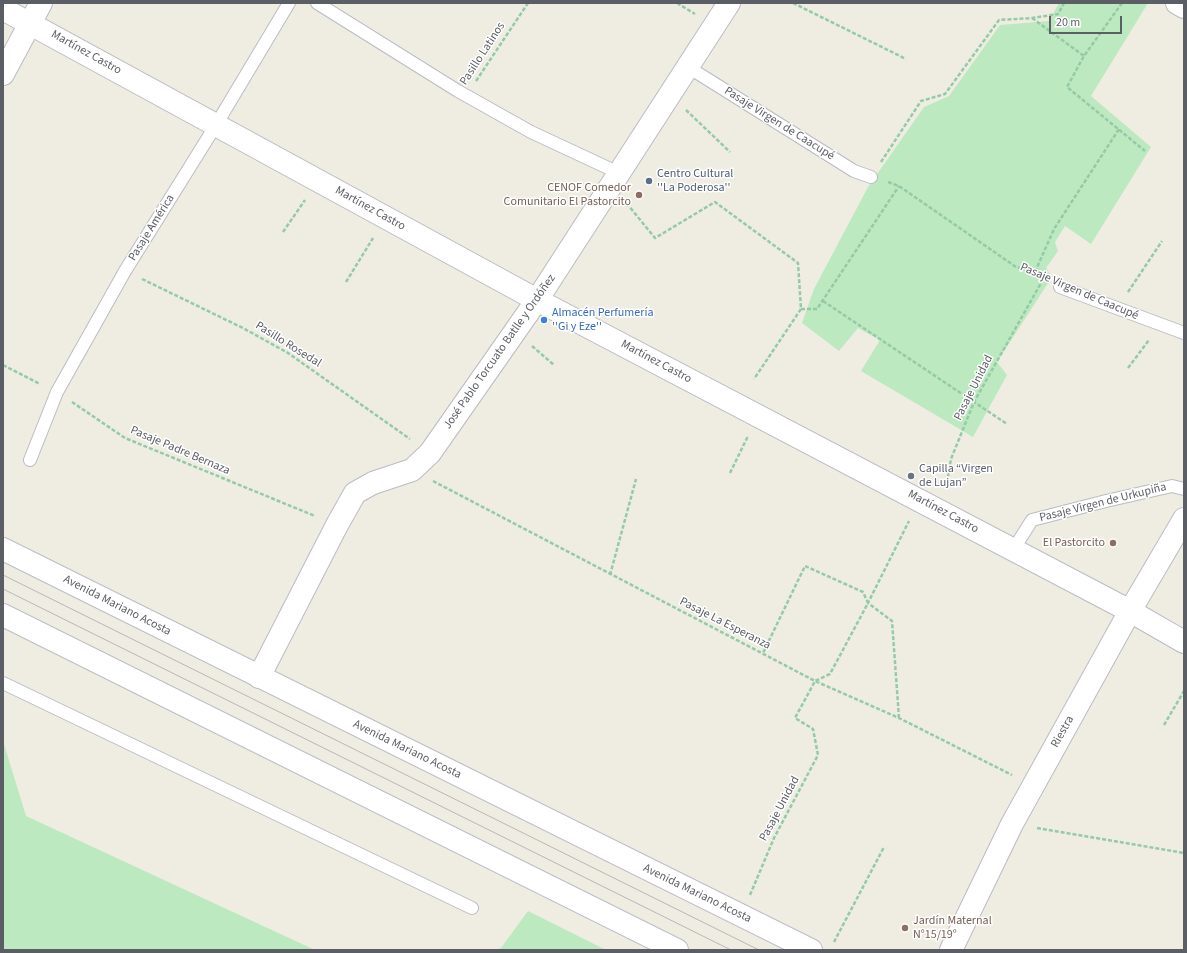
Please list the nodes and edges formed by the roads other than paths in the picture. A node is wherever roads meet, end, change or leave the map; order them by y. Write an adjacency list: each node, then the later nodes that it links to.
1 (41, 3): 8 (street)
2 (289, 3): 11 (lane, Pasaje América)
3 (317, 3): 12 (lane)
4 (729, 3): 9 (street, José Pablo Torcuato Batlle y Ordóñez)
5 (1177, 3): 6 (street)
6 (1184, 7)
7 (3, 9): 8 (street, Martínez Castro)
8 (30, 23): 10 (street); 11 (street, Martínez Castro)
9 (688, 67): 12 (street, José Pablo Torcuato Batlle y Ordóñez); 13 (lane, Pasaje Virgen de Caacupé)
10 (3, 74)
11 (216, 124): 15 (street, Martínez Castro); 17 (lane, Pasaje América)
12 (619, 173): 15 (street, José Pablo Torcuato Batlle y Ordóñez)
13 (871, 177)
14 (1060, 287): 16 (lane, Pasaje Virgen de Caacupé)
15 (537, 300): 21 (street, Martínez Castro); 25 (street, José Pablo Torcuato Batlle y Ordóñez)
16 (1184, 334)
17 (30, 460)
18 (1184, 489): 21 (lane, Pasaje Virgen de Urkupiña)
19 (1184, 519): 22 (street, Riestra)
20 (3, 549): 25 (street, Avenida Mariano Acosta)
21 (1013, 550): 22 (street, Martínez Castro)
22 (1130, 611): 24 (street, Martínez Castro); 30 (street, Riestra)
23 (3, 615): 28 (street)
24 (1184, 642)
25 (259, 677): 29 (street, Avenida Mariano Acosta)
26 (3, 683): 27 (lane)
27 (472, 908)
28 (677, 950)
29 (812, 950)
30 (951, 950)

